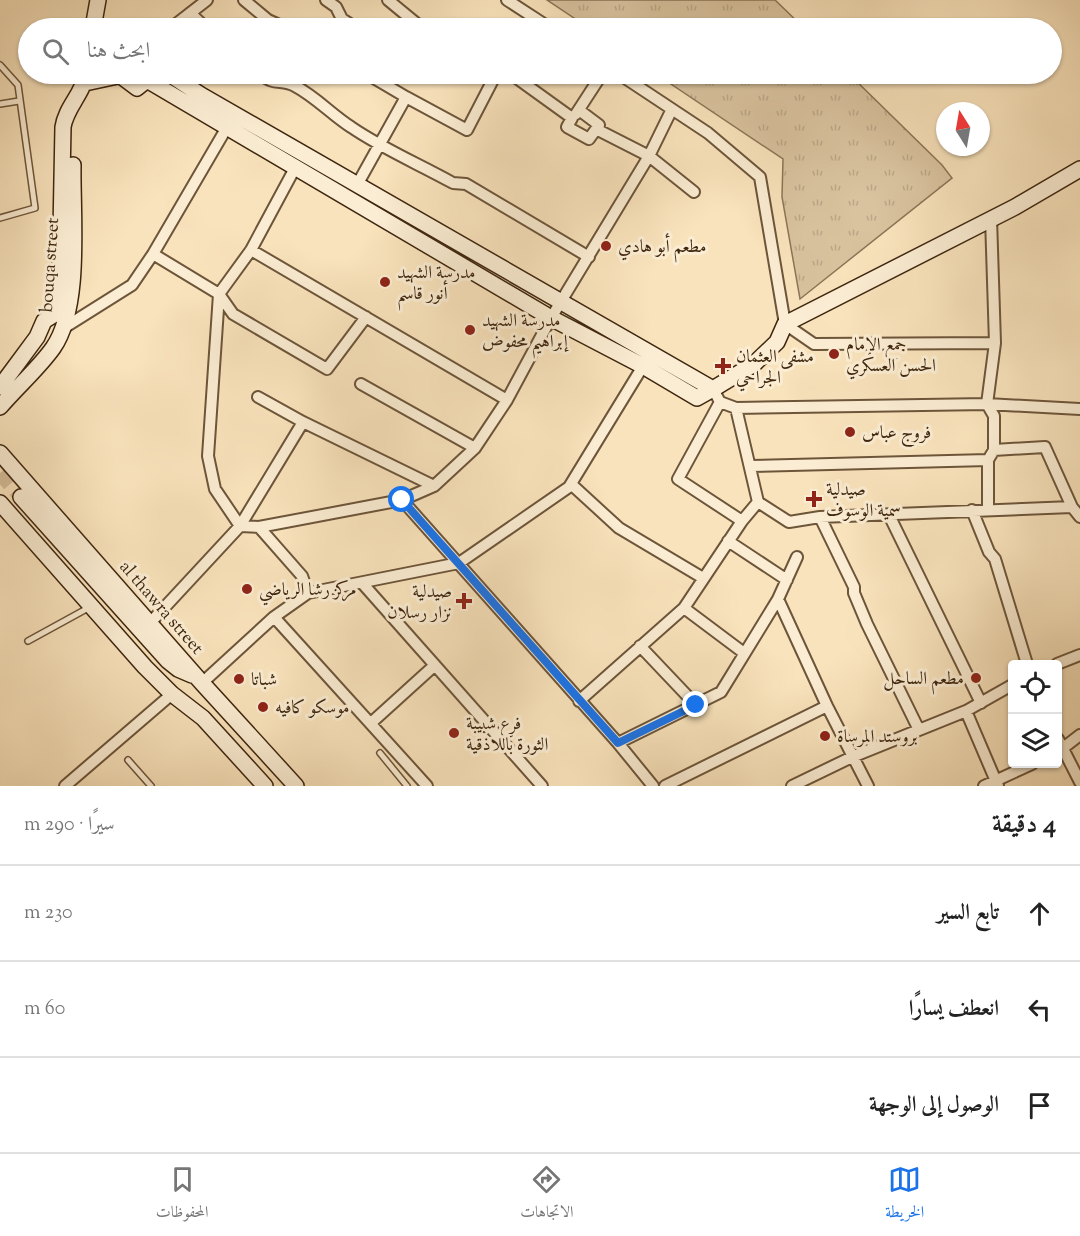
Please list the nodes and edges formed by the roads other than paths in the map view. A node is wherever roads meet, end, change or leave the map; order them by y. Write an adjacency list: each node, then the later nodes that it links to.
1 (98, 0): 9 (street)
2 (207, 0): 7 (street)
3 (244, 0): 12 (street)
4 (326, 0): 13 (street)
5 (507, 0): 8 (street)
6 (392, 1): 14 (street)
7 (190, 13): 10 (street); 11 (street)
8 (532, 17)
9 (95, 18)
10 (184, 18)
11 (195, 18)
12 (266, 18)
13 (342, 18)
14 (408, 18)
15 (0, 65): 26 (lane)
16 (83, 84): 27 (street, bouqa street)
17 (162, 84): 31 (street)
18 (182, 84): 31 (street)
19 (288, 84): 33 (street)
20 (384, 84): 25 (street)
21 (491, 84): 25 (street)
22 (527, 84): 30 (street)
23 (596, 84): 30 (street)
24 (634, 84): 29 (street)
25 (406, 97): 33 (street)
26 (19, 101): 28 (lane); 39 (lane)
27 (75, 102): 49 (street, bouqa street); 53 (street, bouqa street)
28 (0, 104)
29 (672, 109): 34 (street); 48 (street)
30 (576, 114): 32 (street); 32 (street)
31 (231, 120): 35 (street); 37 (street); 42 (street)
32 (596, 129): 34 (street)
33 (379, 145): 37 (street); 43 (street)
34 (650, 156): 38 (street); 43 (street)
35 (296, 168): 41 (street); 47 (street)
36 (1080, 169): 40 (street)
37 (357, 185): 45 (street)
38 (694, 192)
39 (0, 218)
40 (991, 218): 48 (street); 50 (street)
41 (251, 250): 44 (street); 46 (street)
42 (153, 255): 44 (street); 49 (street)
43 (589, 257): 45 (street)
44 (219, 294): 46 (street); 78 (street)
45 (562, 302): 47 (street); 54 (street)
46 (366, 317): 56 (street)
47 (551, 318): 51 (street); 56 (street)
48 (785, 324): 50 (street); 54 (street)
49 (62, 329): 58 (street, bouqa street)
50 (995, 343): 57 (street)
51 (643, 366): 54 (street); 66 (street)
52 (361, 384): 62 (street)
53 (0, 387)
54 (716, 395): 59 (street); 77 (street)
55 (258, 397): 61 (street)
56 (507, 400): 62 (street)
57 (987, 404): 59 (street); 60 (street); 63 (street)
58 (0, 406)
59 (735, 408): 65 (street)
60 (1080, 409)
61 (303, 422): 67 (street); 78 (street)
62 (476, 448): 67 (street)
63 (991, 455): 65 (street); 71 (street); 73 (street)
64 (4, 460): 91 (street, al thawra street)
65 (750, 466): 70 (street)
66 (571, 484): 82 (street); 83 (street)
67 (434, 486): 68 (street)
68 (402, 500): 79 (street); 82 (street)
69 (11, 501): 88 (street); 99 (street); 101 (street)
70 (758, 502): 75 (street); 77 (street)
71 (1072, 507): 73 (street); 76 (street)
72 (972, 510): 73 (street); 74 (street); 96 (street)
73 (988, 510)
74 (889, 515): 75 (street); 103 (street)
75 (820, 517): 108 (street)
76 (1080, 517)
77 (742, 521): 80 (street)
78 (240, 526): 79 (street); 91 (street)
79 (259, 526): 86 (street)
80 (728, 541): 83 (street); 84 (street)
81 (796, 557): 84 (street)
82 (459, 563): 85 (street); 102 (street)
83 (704, 578): 89 (street)
84 (787, 579): 87 (street)
85 (363, 584): 86 (street); 98 (street)
86 (308, 593): 90 (street)
87 (778, 599): 94 (street); 105 (street)
88 (91, 606): 92 (lane); 101 (street)
89 (684, 608): 93 (street); 94 (street)
90 (274, 617): 99 (street); 107 (street)
91 (150, 623): 99 (street, al thawra street)
92 (28, 641)
93 (640, 646): 102 (street); 104 (street)
94 (744, 653): 104 (street)
95 (1080, 656): 97 (street)
96 (1026, 660)
97 (1062, 662)
98 (435, 665): 107 (street); 125 (street)
99 (198, 679): 122 (street, al thawra street)
100 (1008, 687): 103 (street)
101 (172, 694): 119 (street); 121 (street)
102 (579, 701): 110 (street)
103 (981, 703): 106 (street)
104 (696, 705): 110 (street)
105 (827, 706): 114 (street); 127 (street)
106 (966, 711): 108 (street); 118 (street)
107 (371, 723): 124 (street)
108 (919, 730): 114 (street)
109 (1080, 735): 111 (street)
110 (618, 743): 126 (street)
111 (1062, 745)
112 (1062, 752): 117 (street)
113 (380, 753): 123 (lane)
114 (852, 757): 128 (street); 129 (street)
115 (128, 760): 120 (lane)
116 (1024, 768): 118 (street)
117 (1080, 782)
118 (996, 783): 130 (street)
119 (65, 786)
120 (151, 786)
121 (265, 786)
122 (296, 786)
123 (406, 786)
124 (427, 786)
125 (542, 786)
126 (653, 786)
127 (665, 786)
128 (792, 786)
129 (868, 786)
130 (984, 786)

